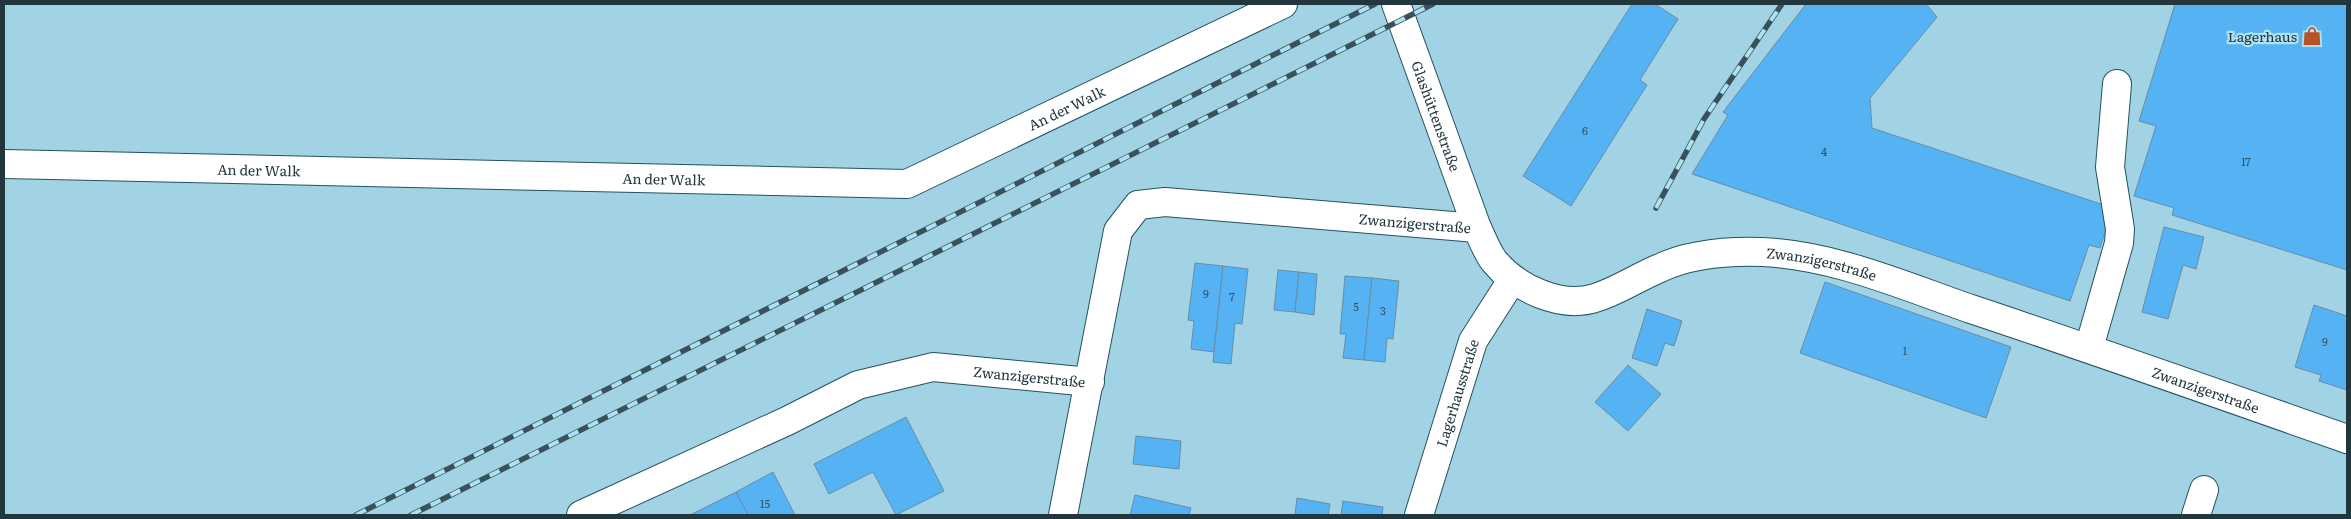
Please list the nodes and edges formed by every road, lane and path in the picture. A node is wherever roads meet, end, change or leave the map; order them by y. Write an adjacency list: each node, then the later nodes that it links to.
1 (1282, 4): 4 (street, An der Walk)
2 (1396, 4): 5 (street, Glashüttenstraße)
3 (2117, 84): 7 (street)
4 (4, 164)
5 (1478, 228): 6 (street, Zwanzigerstraße); 8 (street, Zwanzigerstraße)
6 (1512, 280): 7 (street, Zwanzigerstraße); 12 (street, Lagerhausstraße)
7 (2089, 348): 9 (street, Zwanzigerstraße)
8 (1090, 382): 10 (street, Zwanzigerstraße); 11 (street)
9 (2347, 439)
10 (581, 515)
11 (1063, 515)
12 (1419, 515)

